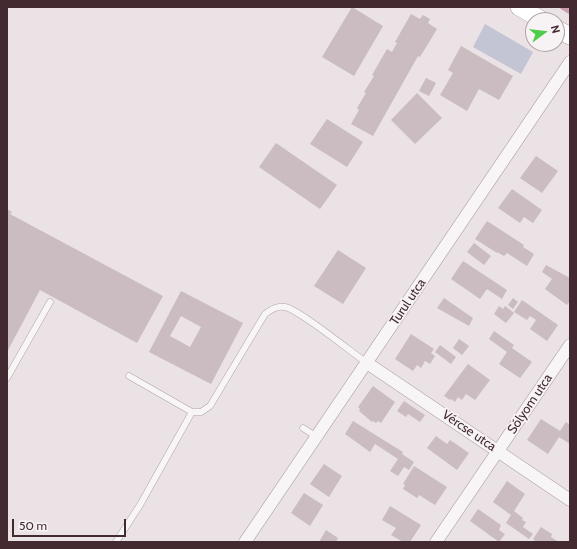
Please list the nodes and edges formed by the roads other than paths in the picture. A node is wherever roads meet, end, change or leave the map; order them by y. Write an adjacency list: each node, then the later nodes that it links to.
1 (518, 7): 2 (main road)
2 (527, 12)
3 (570, 62): 6 (street, Turul utca)
4 (50, 302): 8 (lane)
5 (570, 345): 12 (street, Sólyom utca)
6 (367, 363): 9 (lane); 11 (street, Turul utca); 12 (street, Vércse utca)
7 (129, 376): 9 (lane)
8 (7, 378)
9 (192, 412): 14 (lane)
10 (303, 428): 11 (lane)
11 (317, 437): 15 (street, Turul utca)
12 (498, 450): 13 (street, Vércse utca); 16 (street, Sólyom utca)
13 (570, 500)
14 (116, 542)
15 (246, 542)
16 (436, 542)

